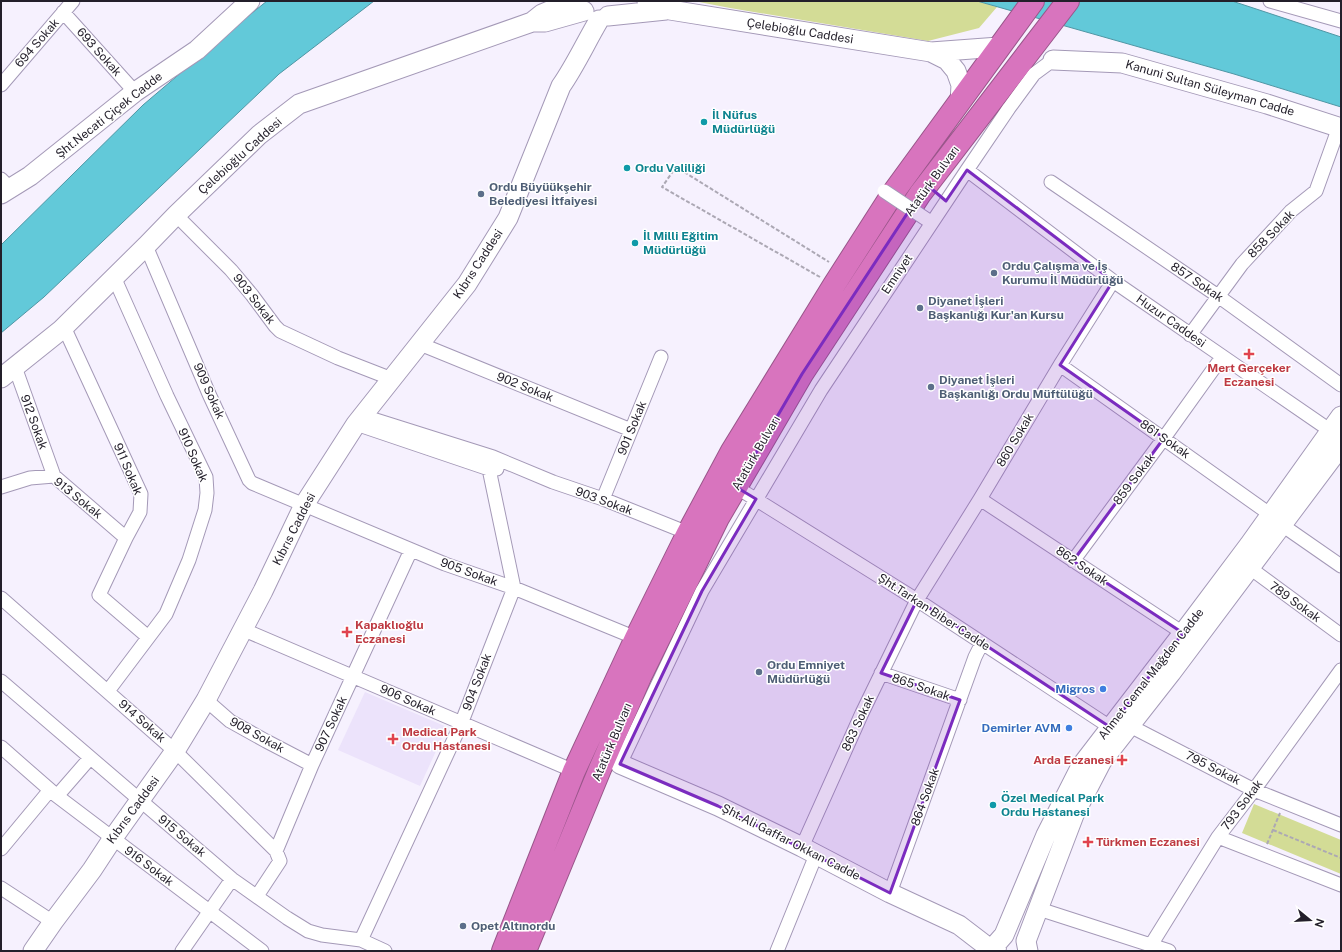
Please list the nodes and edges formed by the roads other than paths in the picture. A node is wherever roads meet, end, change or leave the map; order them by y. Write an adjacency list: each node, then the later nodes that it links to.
1 (73, 1): 9 (street, 694 Sokak)
2 (250, 1): 15 (main road, Şht.Necati Çiçek Cadde)
3 (647, 1): 8 (main road, Çelebioğlu Caddesi)
4 (1033, 1): 11 (highway, Atatürk Bulvarı)
5 (1068, 1): 20 (highway, Atatürk Bulvarı)
6 (1270, 1): 10 (street)
7 (592, 9): 8 (main road, Çelebioğlu Caddesi); 24 (main road, Çelebioğlu Caddesi); 32 (main road, Kıbrıs Caddesi)
8 (670, 10): 12 (main road, Çelebioğlu Caddesi)
9 (63, 12): 14 (street, 694 Sokak); 15 (street, 693 Sokak)
10 (1341, 21)
11 (999, 47): 12 (main road); 16 (highway, Atatürk Bulvarı)
12 (931, 52): 16 (main road)
13 (1052, 60): 17 (main road, Kanuni Sultan Süleyman Cadde); 18 (street, Emniyet)
14 (1, 85)
15 (135, 92): 21 (main road, Şht.Necati Çiçek Cadde)
16 (960, 102): 53 (highway, Atatürk Bulvarı)
17 (1340, 128): 29 (street, 858 Sokak)
18 (967, 170): 23 (street, Emniyet); 28 (street, Huzur Caddesi)
19 (1051, 182): 29 (street, 857 Sokak)
20 (927, 185): 23 (street); 47 (highway, Atatürk Bulvarı)
21 (4, 187)
22 (884, 191): 25 (street, bridge)
23 (946, 201): 49 (street, Emniyet)
24 (176, 215): 26 (main road, Çelebioğlu Caddesi); 37 (street, 903 Sokak)
25 (926, 219)
26 (146, 246): 27 (main road, Çelebioğlu Caddesi); 51 (street, 909 Sokak)
27 (114, 277): 30 (main road, Çelebioğlu Caddesi); 65 (street, 910 Sokak)
28 (1113, 281): 31 (street, Huzur Caddesi); 35 (street, 860 Sokak)
29 (1218, 296): 31 (street, 858 Sokak); 38 (street, 857 Sokak)
30 (64, 327): 36 (main road, Çelebioğlu Caddesi); 54 (street, 911 Sokak)
31 (1190, 335): 34 (street, Huzur Caddesi)
32 (420, 344): 37 (main road, Kıbrıs Caddesi); 41 (street, 902 Sokak)
33 (661, 357): 41 (street, 901 Sokak)
34 (1222, 357): 40 (street, Huzur Caddesi); 42 (street, 859 Sokak)
35 (1060, 365): 42 (street, 861 Sokak); 50 (street, 860 Sokak)
36 (8, 372): 45 (street, 912 Sokak)
37 (392, 379): 39 (main road, Kıbrıs Caddesi)
38 (1341, 385)
39 (359, 420): 44 (street, 903 Sokak); 51 (main road, Kıbrıs Caddesi)
40 (1337, 428): 52 (main road, Ahmet Cemal Mağden Cadde)
41 (631, 430): 48 (street, 901 Sokak)
42 (1164, 438): 52 (street, 861 Sokak); 56 (street, 859 Sokak)
43 (1341, 446): 52 (main road, Ahmet Cemal Mağden Cadde)
44 (491, 463): 48 (street, 903 Sokak); 59 (street)
45 (54, 476): 46 (street, 913 Sokak); 54 (street, 913 Sokak)
46 (1, 487)
47 (736, 487): 49 (street, Şht.Tarkan Biber Cadde); 111 (highway, Atatürk Bulvarı)
48 (604, 499): 53 (street, 903 Sokak)
49 (756, 499): 61 (street, Şht.Tarkan Biber Cadde); 81 (street, Emniyet)
50 (980, 499): 56 (street, 862 Sokak); 61 (street, 860 Sokak)
51 (304, 505): 55 (street, 905 Sokak); 62 (main road, Kıbrıs Caddesi)
52 (1276, 520): 57 (street, 861 Sokak); 58 (main road, Ahmet Cemal Mağden Cadde); 63 (main road, Ahmet Cemal Mağden Cadde)
53 (688, 533): 66 (highway, Atatürk Bulvarı)
54 (126, 538): 65 (street, 911 Sokak)
55 (411, 550): 59 (street, 905 Sokak); 70 (street, 907 Sokak)
56 (1073, 561): 63 (street, 862 Sokak)
57 (1341, 566)
58 (1250, 568): 64 (street, 789 Sokak); 76 (main road, Ahmet Cemal Mağden Cadde)
59 (514, 588): 66 (street, 905 Sokak); 75 (street, 904 Sokak)
60 (1, 598): 72 (street, 914 Sokak)
61 (917, 600): 67 (street, Şht.Tarkan Biber Cadde); 69 (street, 863 Sokak)
62 (242, 629): 70 (street, 906 Sokak); 73 (main road, Kıbrıs Caddesi)
63 (1183, 634): 77 (main road, Ahmet Cemal Mağden Cadde)
64 (1341, 635)
65 (148, 637): 72 (street, 910 Sokak)
66 (636, 638): 83 (highway, Atatürk Bulvarı)
67 (982, 643): 74 (street, 864 Sokak); 77 (street, Şht.Tarkan Biber Cadde)
68 (1341, 670): 84 (street, 793 Sokak)
69 (881, 673): 74 (street, 865 Sokak); 92 (street, 863 Sokak)
70 (353, 676): 75 (street, 906 Sokak); 82 (street, 907 Sokak)
71 (1, 681): 80 (street, 915 Sokak)
72 (108, 691): 79 (street, 914 Sokak)
73 (206, 700): 79 (main road, Kıbrıs Caddesi); 82 (street, 908 Sokak)
74 (960, 700): 96 (street, 864 Sokak)
75 (461, 724): 83 (street, 906 Sokak); 102 (street, 904 Sokak)
76 (1130, 726): 84 (street, 795 Sokak); 98 (main road, Ahmet Cemal Mağden Cadde)
77 (1110, 727): 103 (main road, Ahmet Cemal Mağden Cadde)
78 (1, 747): 85 (street, 916 Sokak)
79 (175, 751): 86 (main road, Kıbrıs Caddesi); 91 (street, 914 Sokak)
80 (90, 758): 85 (street); 86 (street, 915 Sokak)
81 (620, 764): 92 (main road, Şht.Ali Gaffar Okkan Cadde)
82 (312, 765): 91 (street, 907 Sokak)
83 (574, 771): 110 (highway, Atatürk Bulvarı)
84 (1254, 790): 87 (street, 795 Sokak); 88 (street, 793 Sokak)
85 (53, 793): 89 (street, 916 Sokak); 90 (street)
86 (141, 801): 89 (main road, Kıbrıs Caddesi); 93 (street, 915 Sokak)
87 (1341, 826)
88 (1218, 837): 94 (street); 104 (street, 793 Sokak)
89 (113, 838): 99 (street, 916 Sokak); 100 (main road, Kıbrıs Caddesi)
90 (1, 849)
91 (276, 851): 97 (street, 907 Sokak)
92 (809, 851): 96 (main road, Şht.Ali Gaffar Okkan Cadde); 112 (street, 863 Sokak)
93 (232, 879): 97 (street, 915 Sokak); 99 (street)
94 (1341, 885)
95 (1, 888): 100 (street)
96 (890, 893): 101 (main road, Şht.Ali Gaffar Okkan Cadde)
97 (257, 896): 102 (street, 915 Sokak)
98 (1039, 909): 104 (street); 105 (main road, Ahmet Cemal Mağden Cadde)
99 (209, 912): 108 (street); 109 (street, 916 Sokak)
100 (53, 922): 107 (main road, Kıbrıs Caddesi)
101 (959, 925): 103 (main road, Şht.Ali Gaffar Okkan Cadde); 113 (main road, Şht.Ali Gaffar Okkan Cadde)
102 (361, 940): 106 (street, 915 Sokak)
103 (1000, 943): 105 (main road, Şht.Ali Gaffar Okkan Cadde)
104 (1151, 945): 114 (street)
105 (1030, 948)
106 (380, 950)
107 (34, 951)
108 (182, 951)
109 (262, 951)
110 (503, 951)
111 (525, 951)
112 (777, 951)
113 (993, 951)
114 (1169, 951)

